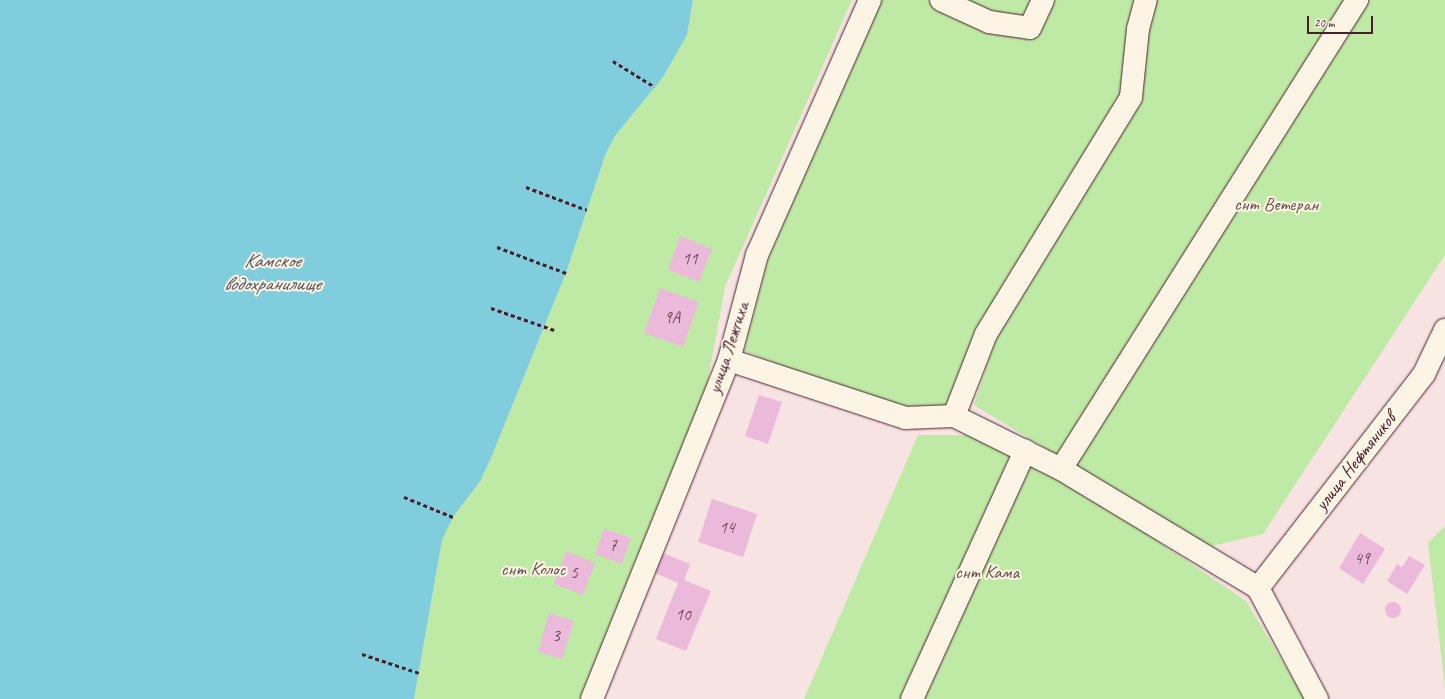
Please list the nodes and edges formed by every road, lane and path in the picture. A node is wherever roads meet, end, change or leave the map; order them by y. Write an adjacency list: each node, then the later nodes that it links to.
1 (870, 0): 15 (street, улица Лежгиха)
2 (941, 0): 3 (street)
3 (1043, 0)
4 (1146, 0): 16 (street)
5 (1357, 0): 18 (street)
6 (613, 60): 7 (path)
7 (655, 87)
8 (526, 187): 9 (path)
9 (587, 210)
10 (497, 248): 11 (path)
11 (566, 273)
12 (491, 308): 13 (path)
13 (554, 330)
14 (1445, 330): 21 (street, улица Нефтяников)
15 (729, 360): 16 (street); 24 (street, улица Лежгиха)
16 (954, 416): 17 (street)
17 (1025, 451): 18 (street); 25 (street)
18 (1061, 469): 21 (street)
19 (404, 497): 20 (path)
20 (453, 517)
21 (1258, 588): 26 (street)
22 (362, 654): 23 (path)
23 (419, 673)
24 (592, 699)
25 (912, 699)
26 (1317, 699)

